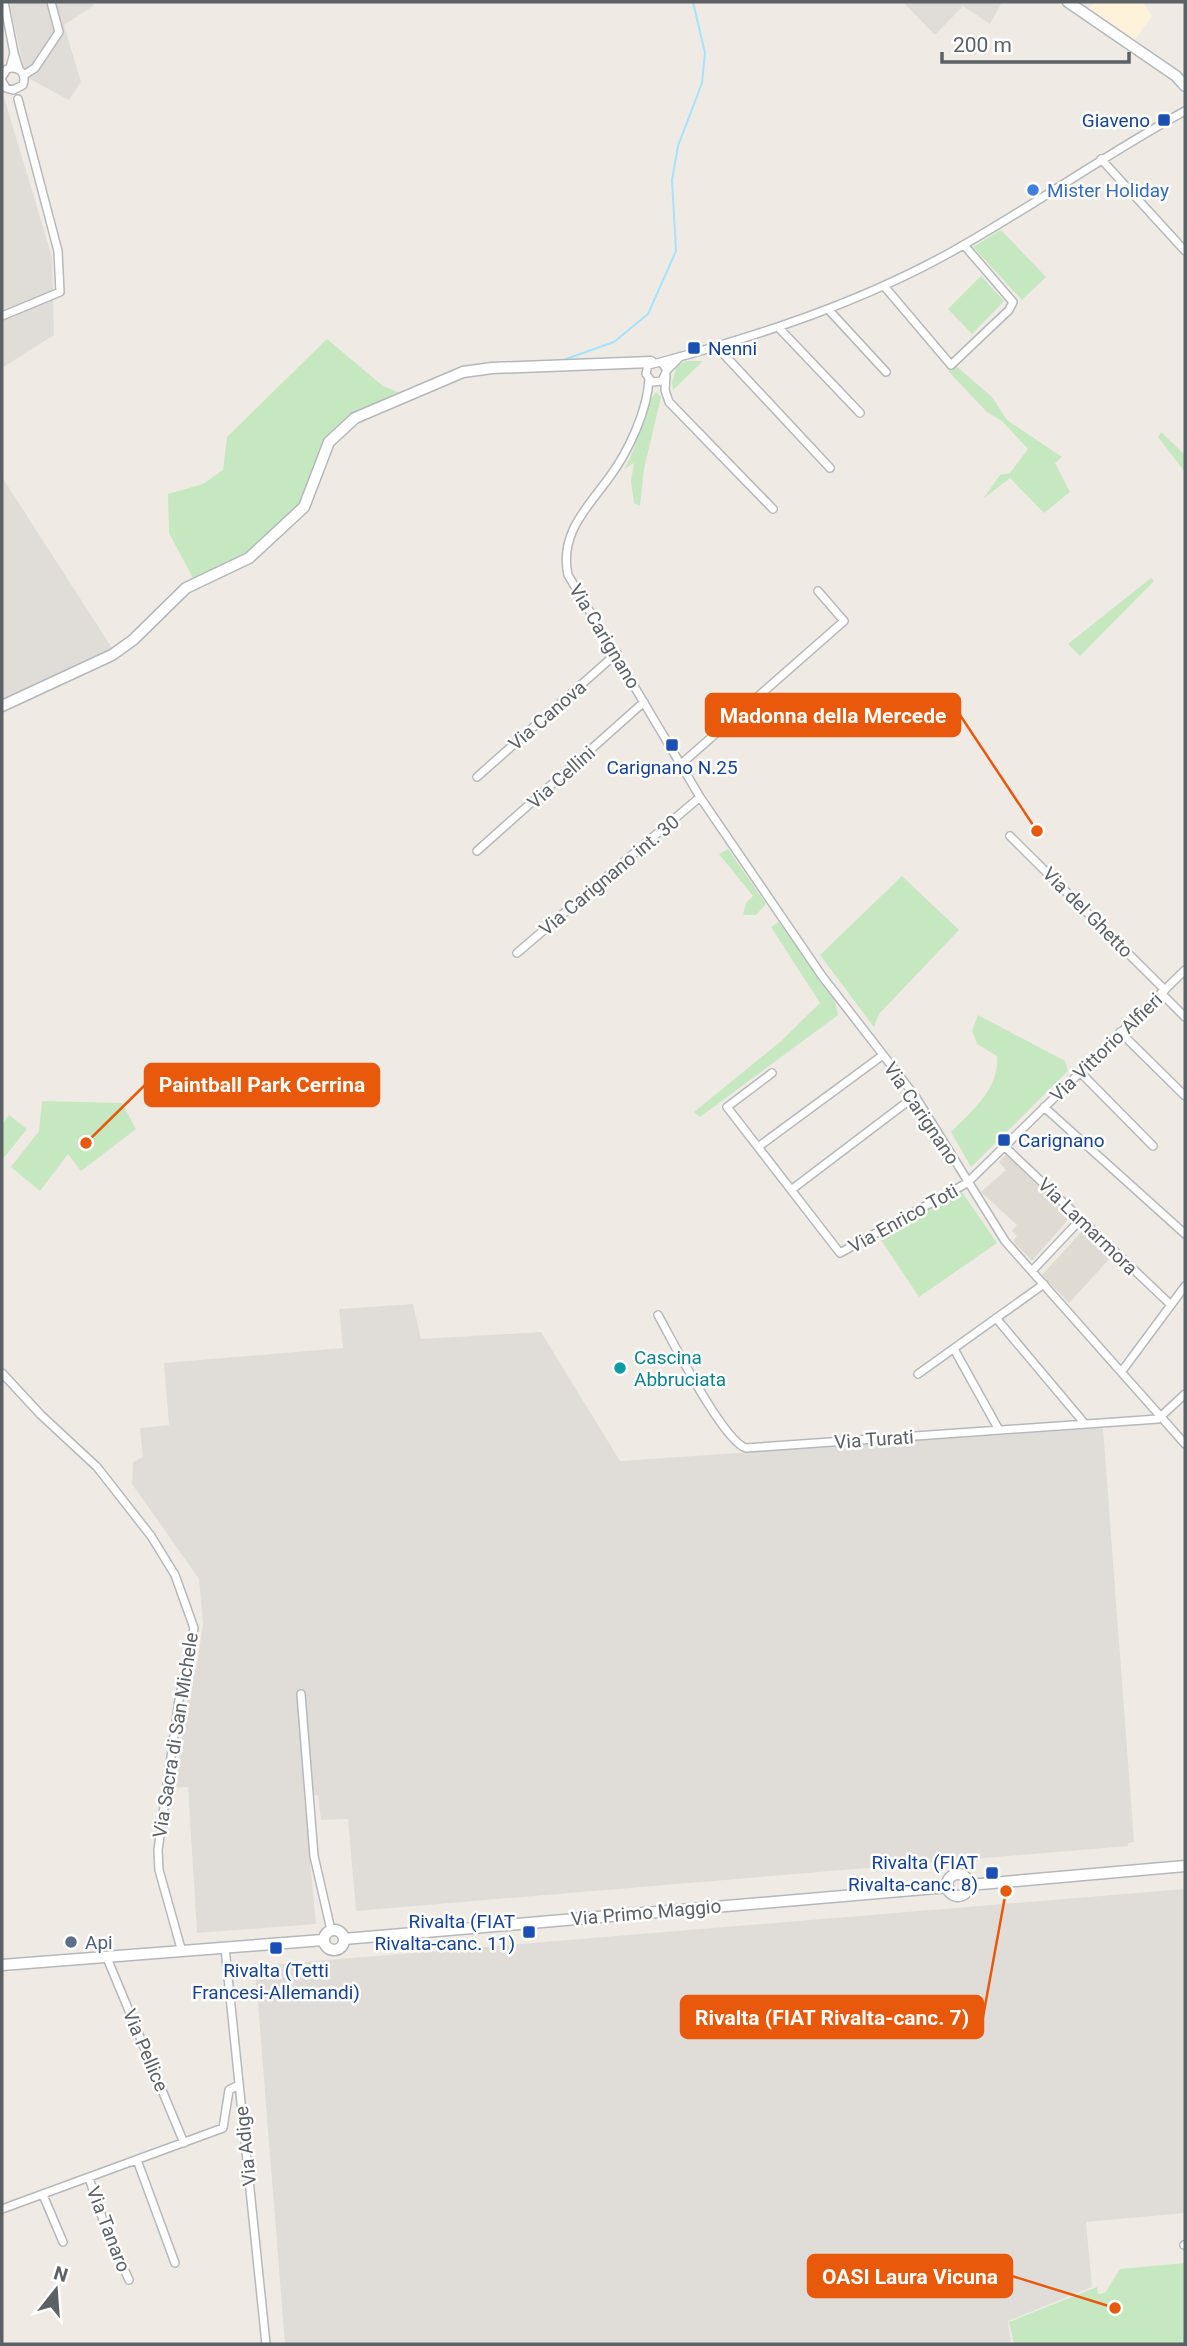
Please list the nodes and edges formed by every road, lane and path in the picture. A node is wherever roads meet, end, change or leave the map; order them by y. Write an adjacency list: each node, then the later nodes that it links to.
1 (4, 2): 4 (street)
2 (51, 2): 4 (street)
3 (1068, 2): 5 (main road)
4 (17, 71): 6 (street); 8 (street)
5 (1181, 78): 7 (main road)
6 (2, 79): 8 (street)
7 (1185, 86)
8 (10, 89): 15 (street)
9 (1185, 110): 10 (street)
10 (1101, 159): 11 (street); 12 (street)
11 (964, 245): 13 (street); 13 (street)
12 (1185, 251)
13 (884, 286): 14 (street)
14 (828, 309): 16 (street); 21 (street)
15 (2, 316)
16 (778, 327): 17 (street); 24 (street)
17 (717, 347): 18 (street); 25 (street)
18 (679, 357): 19 (street); 20 (street, Via Carignano)
19 (653, 364): 20 (street); 22 (street); 30 (main road)
20 (667, 373): 22 (street, Via Carignano); 23 (street)
21 (886, 373)
22 (654, 382): 23 (street); 28 (street, Via Carignano)
23 (665, 390): 26 (street)
24 (860, 413)
25 (830, 468)
26 (773, 509)
27 (818, 591): 31 (street)
28 (617, 653): 29 (street, Via Carignano); 32 (street, Via Canova)
29 (644, 702): 31 (street, Via Carignano); 35 (street, Via Cellini)
30 (2, 706)
31 (680, 765): 33 (street, Via Carignano)
32 (477, 777)
33 (700, 797): 36 (street, Via Carignano int. 30); 41 (street, Via Carignano)
34 (1010, 836): 38 (street, Via del Ghetto)
35 (477, 851)
36 (517, 953)
37 (1185, 970): 38 (street, Via Vittorio Alfieri)
38 (1163, 991): 39 (street, Via del Ghetto); 40 (street, Via Vittorio Alfieri)
39 (1185, 1017)
40 (1121, 1032): 42 (street, Via Vittorio Alfieri); 45 (street)
41 (883, 1055): 44 (street, Via Carignano); 48 (street)
42 (1080, 1072): 46 (street, Via Vittorio Alfieri); 47 (street)
43 (772, 1073): 48 (street)
44 (915, 1096): 50 (street, Via Carignano); 51 (street)
45 (1185, 1096)
46 (1044, 1107): 49 (street, Via Vittorio Alfieri); 53 (street)
47 (1153, 1146)
48 (758, 1147): 51 (street)
49 (1005, 1147): 50 (street, Via Vittorio Alfieri); 52 (street, Via Lamarmora)
50 (967, 1183): 51 (street, Via Enrico Toti); 54 (street, Via Carignano)
51 (790, 1190)
52 (1080, 1219): 54 (street); 57 (street, Via Lamarmora)
53 (1185, 1234)
54 (1032, 1271): 55 (street, Via Carignano)
55 (1044, 1284): 59 (street); 61 (street, Via Carignano)
56 (1185, 1286): 57 (street)
57 (1171, 1305): 61 (street)
58 (658, 1315): 67 (street, Via Turati)
59 (996, 1318): 60 (street); 66 (street)
60 (954, 1349): 63 (street); 67 (street)
61 (1122, 1371): 65 (street, Via Carignano)
62 (2, 1373): 77 (street, Via Sacra di San Michele)
63 (918, 1374)
64 (1185, 1394): 65 (street)
65 (1162, 1416): 66 (street, Via Turati); 68 (street, Via Carignano)
66 (1085, 1424): 67 (street, Via Turati)
67 (999, 1430)
68 (1185, 1444)
69 (301, 1694): 73 (street)
70 (1185, 1866): 71 (main road)
71 (969, 1885): 72 (main road); 72 (main road)
72 (948, 1887): 74 (main road, Via Primo Maggio)
73 (331, 1930): 74 (main road); 75 (main road)
74 (344, 1939): 75 (main road)
75 (323, 1940): 76 (main road)
76 (225, 1948): 77 (main road); 80 (street, Via Adige)
77 (182, 1952): 78 (main road)
78 (107, 1958): 79 (main road); 81 (street, Via Pellice)
79 (2, 1965)
80 (239, 2085): 81 (street, Via Tanaro); 89 (street, Via Adige)
81 (184, 2143): 82 (street, Via Tanaro)
82 (137, 2160): 83 (street, Via Tanaro); 87 (street)
83 (89, 2178): 84 (street, Via Tanaro); 88 (street, Via Tanaro)
84 (43, 2195): 85 (street, Via Tanaro); 86 (street)
85 (2, 2209)
86 (63, 2242)
87 (175, 2263)
88 (129, 2280)
89 (266, 2344)

